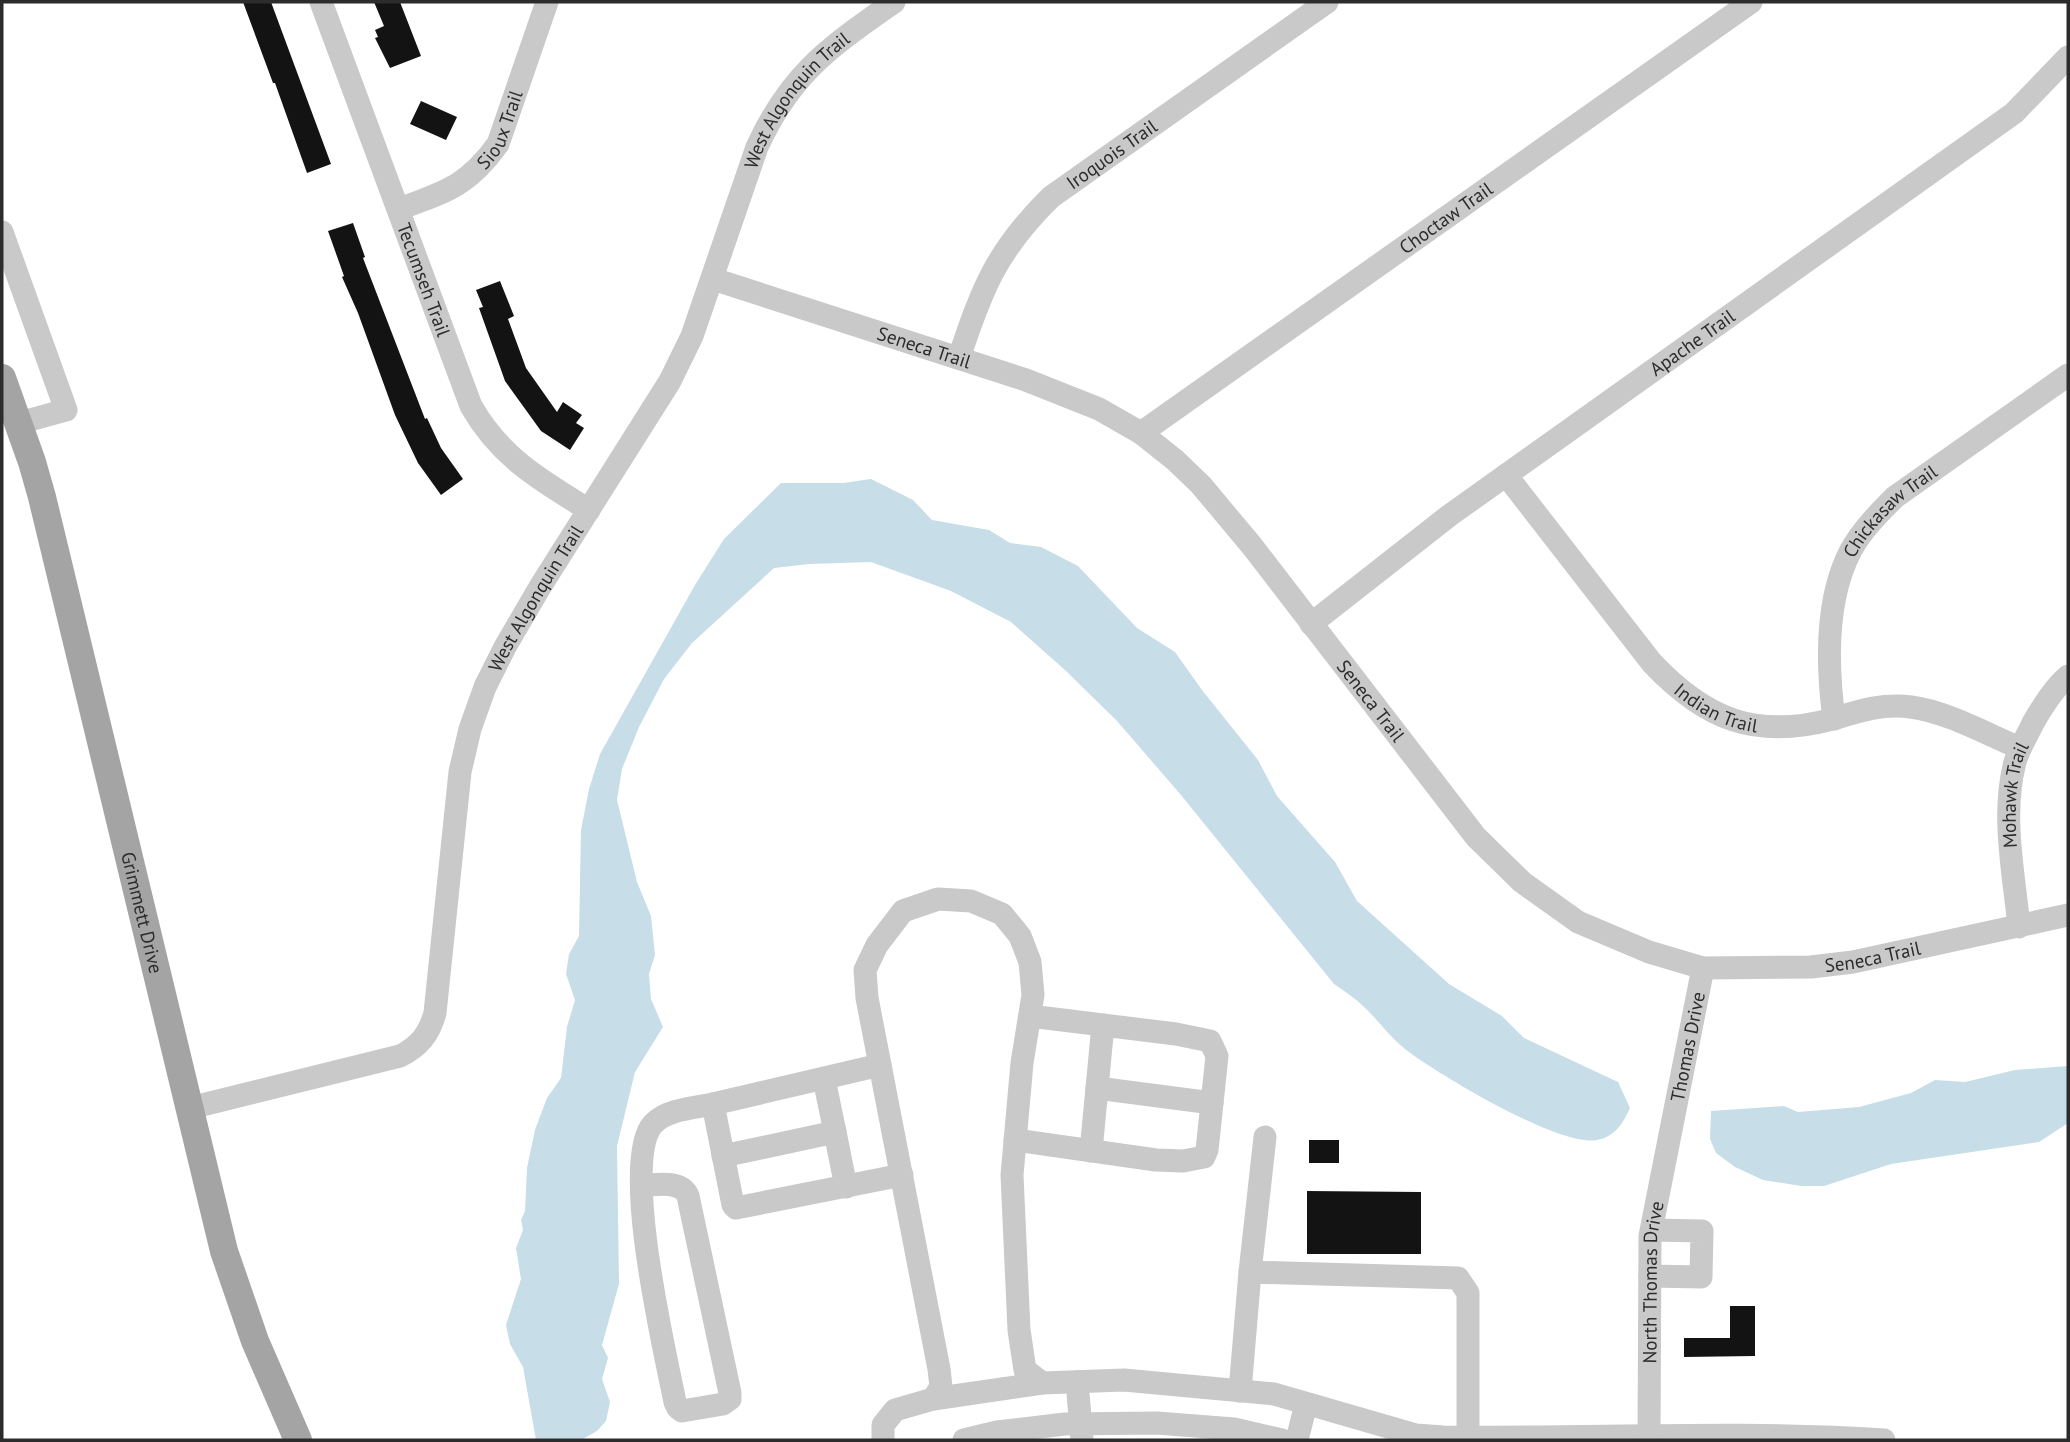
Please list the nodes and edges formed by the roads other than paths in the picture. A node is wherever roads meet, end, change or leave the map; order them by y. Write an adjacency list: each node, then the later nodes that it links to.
1 (321, 2): 7 (street, Tecumseh Trail)
2 (547, 2): 7 (street, Sioux Trail)
3 (1327, 2): 10 (street, Iroquois Trail)
4 (1751, 2): 14 (street, Choctaw Trail)
5 (879, 6): 9 (street, West Algonquin Trail)
6 (2068, 57): 15 (street, Apache Trail)
7 (399, 209): 16 (street, Tecumseh Trail)
8 (2, 232): 13 (street)
9 (713, 279): 10 (street, Seneca Trail); 16 (street, West Algonquin Trail)
10 (959, 358): 14 (street, Seneca Trail)
11 (2068, 375): 19 (street, Chickasaw Trail)
12 (2, 378): 13 (main road, Grimmett Drive)
13 (19, 423): 31 (main road, Grimmett Drive)
14 (1141, 433): 17 (street, Seneca Trail)
15 (1506, 475): 17 (street, Apache Trail); 19 (street, Indian Trail)
16 (589, 510): 31 (street, West Algonquin Trail)
17 (1311, 624): 23 (street, Seneca Trail)
18 (2068, 676): 20 (street, Mohawk Trail)
19 (1834, 719): 20 (street, Indian Trail)
20 (2020, 748): 22 (street, Mohawk Trail)
21 (2068, 915): 22 (street, Seneca Trail)
22 (2019, 928): 23 (street, Seneca Trail)
23 (1703, 968): 32 (street, Thomas Drive)
24 (1030, 1016): 25 (street); 26 (street); 35 (street)
25 (1103, 1025): 28 (street); 29 (street)
26 (880, 1065): 27 (street); 38 (street)
27 (824, 1079): 30 (street); 33 (street)
28 (1097, 1087): 29 (street); 36 (street)
29 (1212, 1103): 36 (street)
30 (713, 1104): 37 (street); 39 (street)
31 (190, 1108): 52 (main road, Grimmett Drive)
32 (1672, 1125): 41 (street, North Thomas Drive)
33 (835, 1132): 37 (street); 40 (street)
34 (1265, 1137): 42 (street)
35 (1015, 1140): 36 (street); 45 (street)
36 (1091, 1151)
37 (723, 1156): 40 (street)
38 (902, 1175): 40 (street); 47 (street)
39 (643, 1185): 39 (street)
40 (846, 1187)
41 (1652, 1230): 43 (street, North Thomas Drive); 43 (street)
42 (1250, 1272): 46 (street); 50 (street)
43 (1650, 1276): 51 (street, North Thomas Drive)
44 (1077, 1382): 45 (street); 46 (street); 49 (street)
45 (1042, 1383): 47 (street)
46 (1240, 1391): 48 (street)
47 (933, 1399): 53 (street)
48 (1306, 1404): 50 (street); 56 (street)
49 (1082, 1432): 54 (street); 55 (street)
50 (1468, 1438): 51 (street)
51 (1650, 1438): 57 (street)
52 (298, 1440)
53 (883, 1440)
54 (964, 1440)
55 (1282, 1440)
56 (1297, 1440)
57 (1884, 1440)

